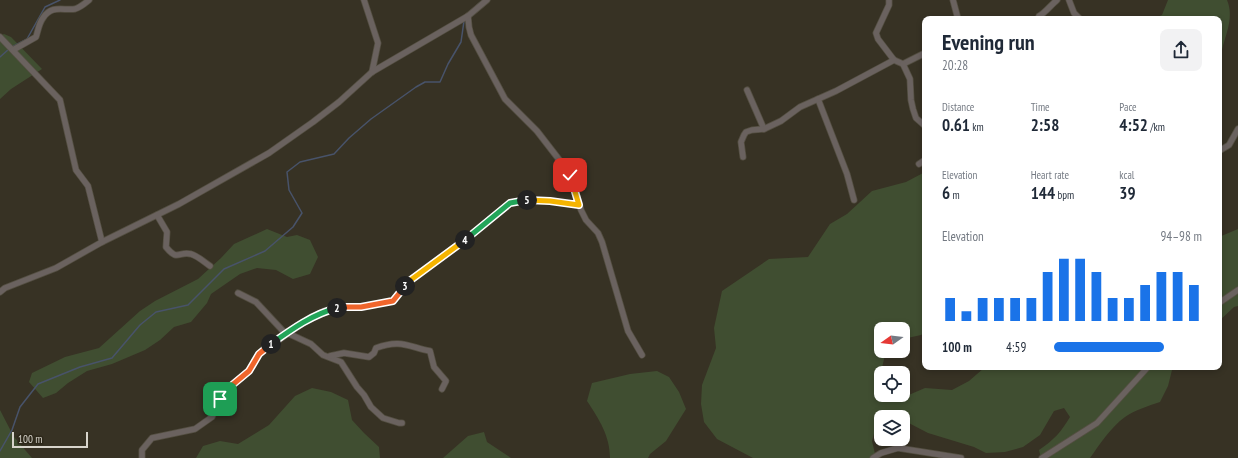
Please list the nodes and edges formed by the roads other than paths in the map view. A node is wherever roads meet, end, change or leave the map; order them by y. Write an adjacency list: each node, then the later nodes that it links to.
1 (89, 0): 15 (street)
2 (364, 0): 19 (street)
3 (487, 0): 13 (street)
4 (889, 0): 17 (street)
5 (953, 0): 9 (street)
6 (1057, 0): 10 (street)
7 (1069, 0): 8 (street)
8 (1072, 8): 11 (street); 12 (street)
9 (957, 16)
10 (1039, 16)
11 (1073, 16)
12 (1077, 16)
13 (466, 18): 19 (street); 30 (street)
14 (0, 37): 15 (street)
15 (13, 50): 32 (street)
16 (922, 54): 18 (street)
17 (894, 60): 18 (street); 21 (street)
18 (903, 64): 22 (street)
19 (372, 72): 31 (street)
20 (747, 90): 23 (street)
21 (818, 99): 23 (street); 29 (street)
22 (922, 123)
23 (764, 129): 26 (street)
24 (1238, 129): 25 (street)
25 (1222, 149)
26 (743, 157)
27 (922, 162): 28 (street)
28 (918, 164)
29 (854, 200)
30 (579, 205): 38 (street); 39 (street)
31 (157, 215): 32 (street); 33 (street)
32 (102, 242): 35 (street)
33 (210, 266)
34 (1238, 290): 37 (street)
35 (0, 292)
36 (238, 293): 38 (street)
37 (1222, 301)
38 (287, 333): 40 (street); 44 (street)
39 (642, 355)
40 (328, 356): 42 (street); 43 (street)
41 (1145, 370): 47 (street)
42 (442, 389)
43 (402, 423)
44 (142, 458)
45 (873, 458): 46 (street)
46 (960, 458)
47 (1042, 458)

